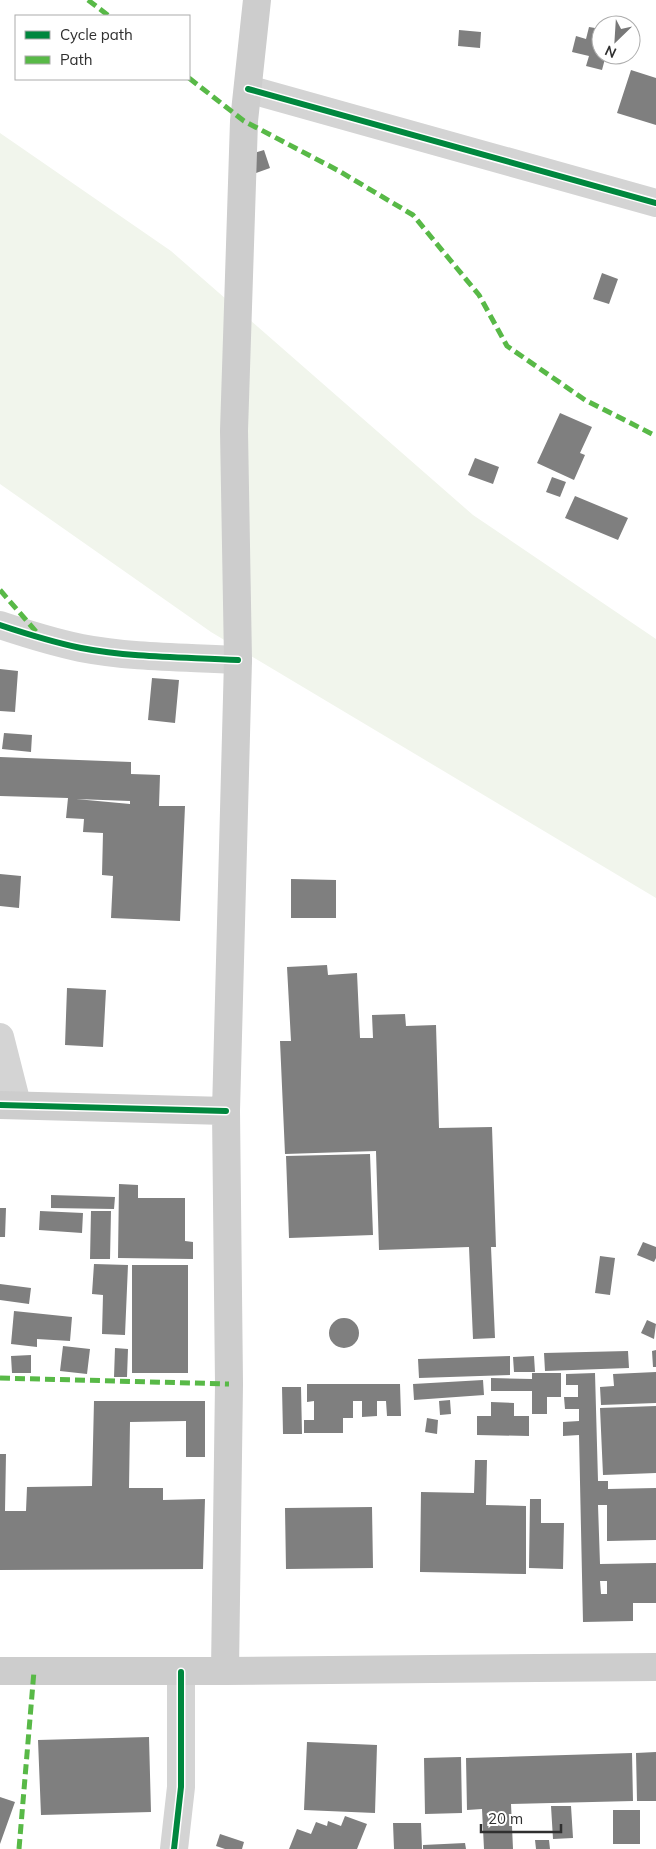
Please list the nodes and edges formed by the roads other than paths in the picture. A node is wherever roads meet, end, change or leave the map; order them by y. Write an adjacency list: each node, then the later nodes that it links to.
1 (257, 0): 2 (main road)
2 (248, 89): 3 (street); 5 (main road)
3 (656, 203)
4 (0, 625): 5 (street)
5 (238, 660): 8 (main road)
6 (0, 1037): 7 (street)
7 (8, 1105): 8 (main road)
8 (226, 1111): 12 (main road)
9 (656, 1667): 12 (main road)
10 (0, 1671): 11 (main road)
11 (181, 1672): 12 (main road); 13 (street)
12 (225, 1672)
13 (174, 1849)

